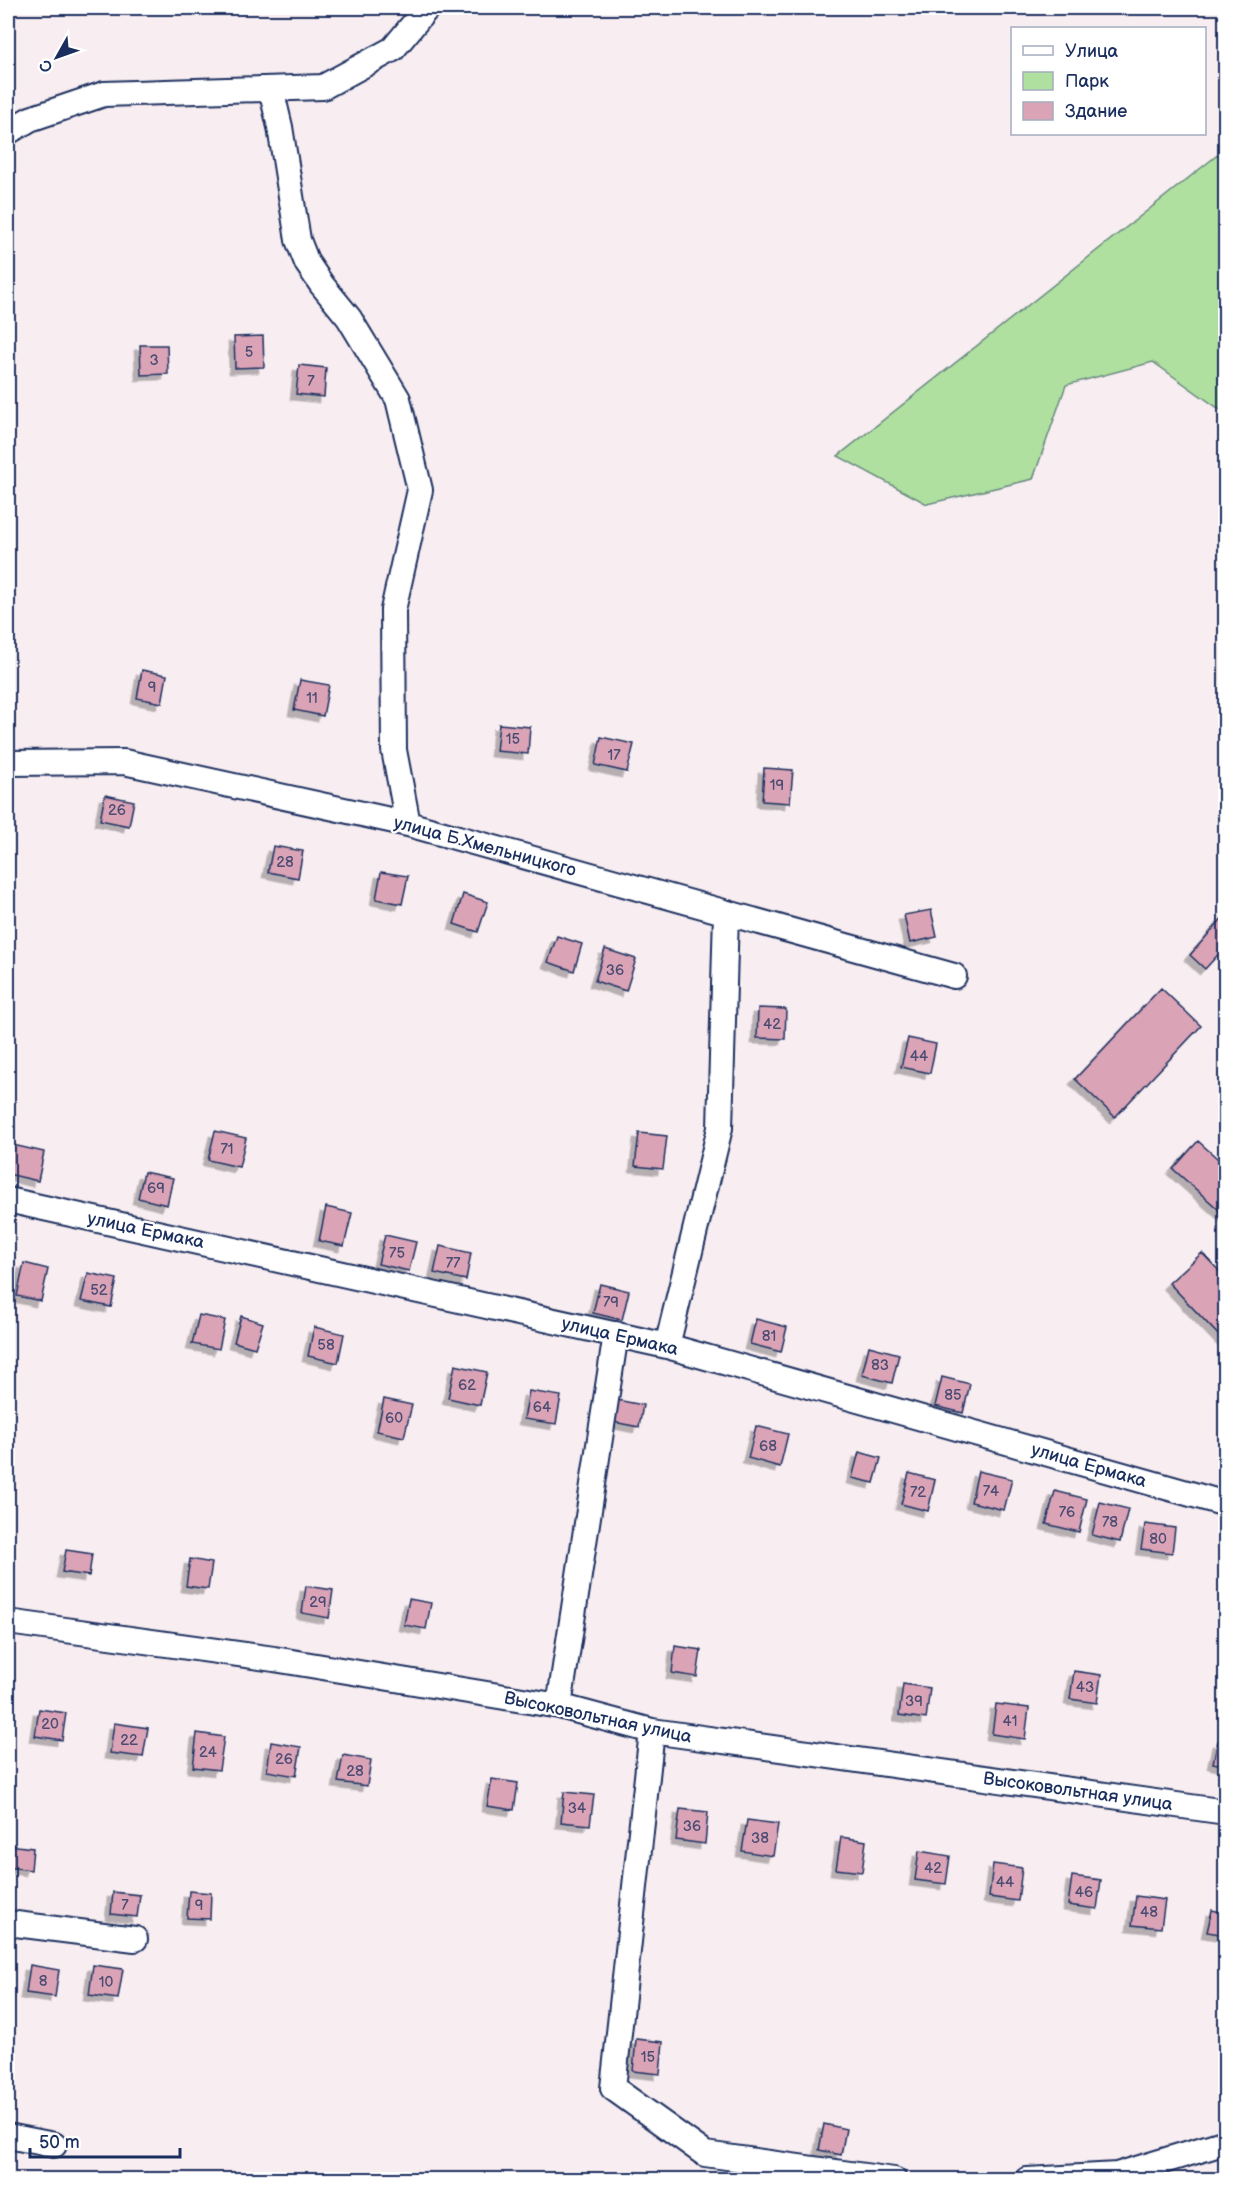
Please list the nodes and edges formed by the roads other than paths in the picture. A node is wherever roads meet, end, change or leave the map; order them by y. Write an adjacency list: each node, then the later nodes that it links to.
1 (427, 8): 2 (street)
2 (271, 88): 3 (street); 5 (street)
3 (8, 132)
4 (8, 763): 5 (street, улица Б.Хмельницкого)
5 (408, 824): 6 (street, улица Б.Хмельницкого)
6 (726, 912): 7 (street, улица Б.Хмельницкого); 10 (street)
7 (954, 975)
8 (8, 1200): 9 (street, улица Ермака)
9 (616, 1334): 10 (street, улица Ермака); 13 (street)
10 (667, 1346): 11 (street, улица Ермака)
11 (1226, 1504)
12 (8, 1622): 13 (street, Высоковольтная улица)
13 (559, 1706): 14 (street, Высоковольтная улица)
14 (652, 1731): 15 (street, Высоковольтная улица); 21 (street)
15 (1226, 1812)
16 (8, 1923): 17 (street)
17 (135, 1939)
18 (8, 2136): 20 (street)
19 (1226, 2142): 22 (street)
20 (54, 2145)
21 (894, 2180)
22 (1027, 2180)

